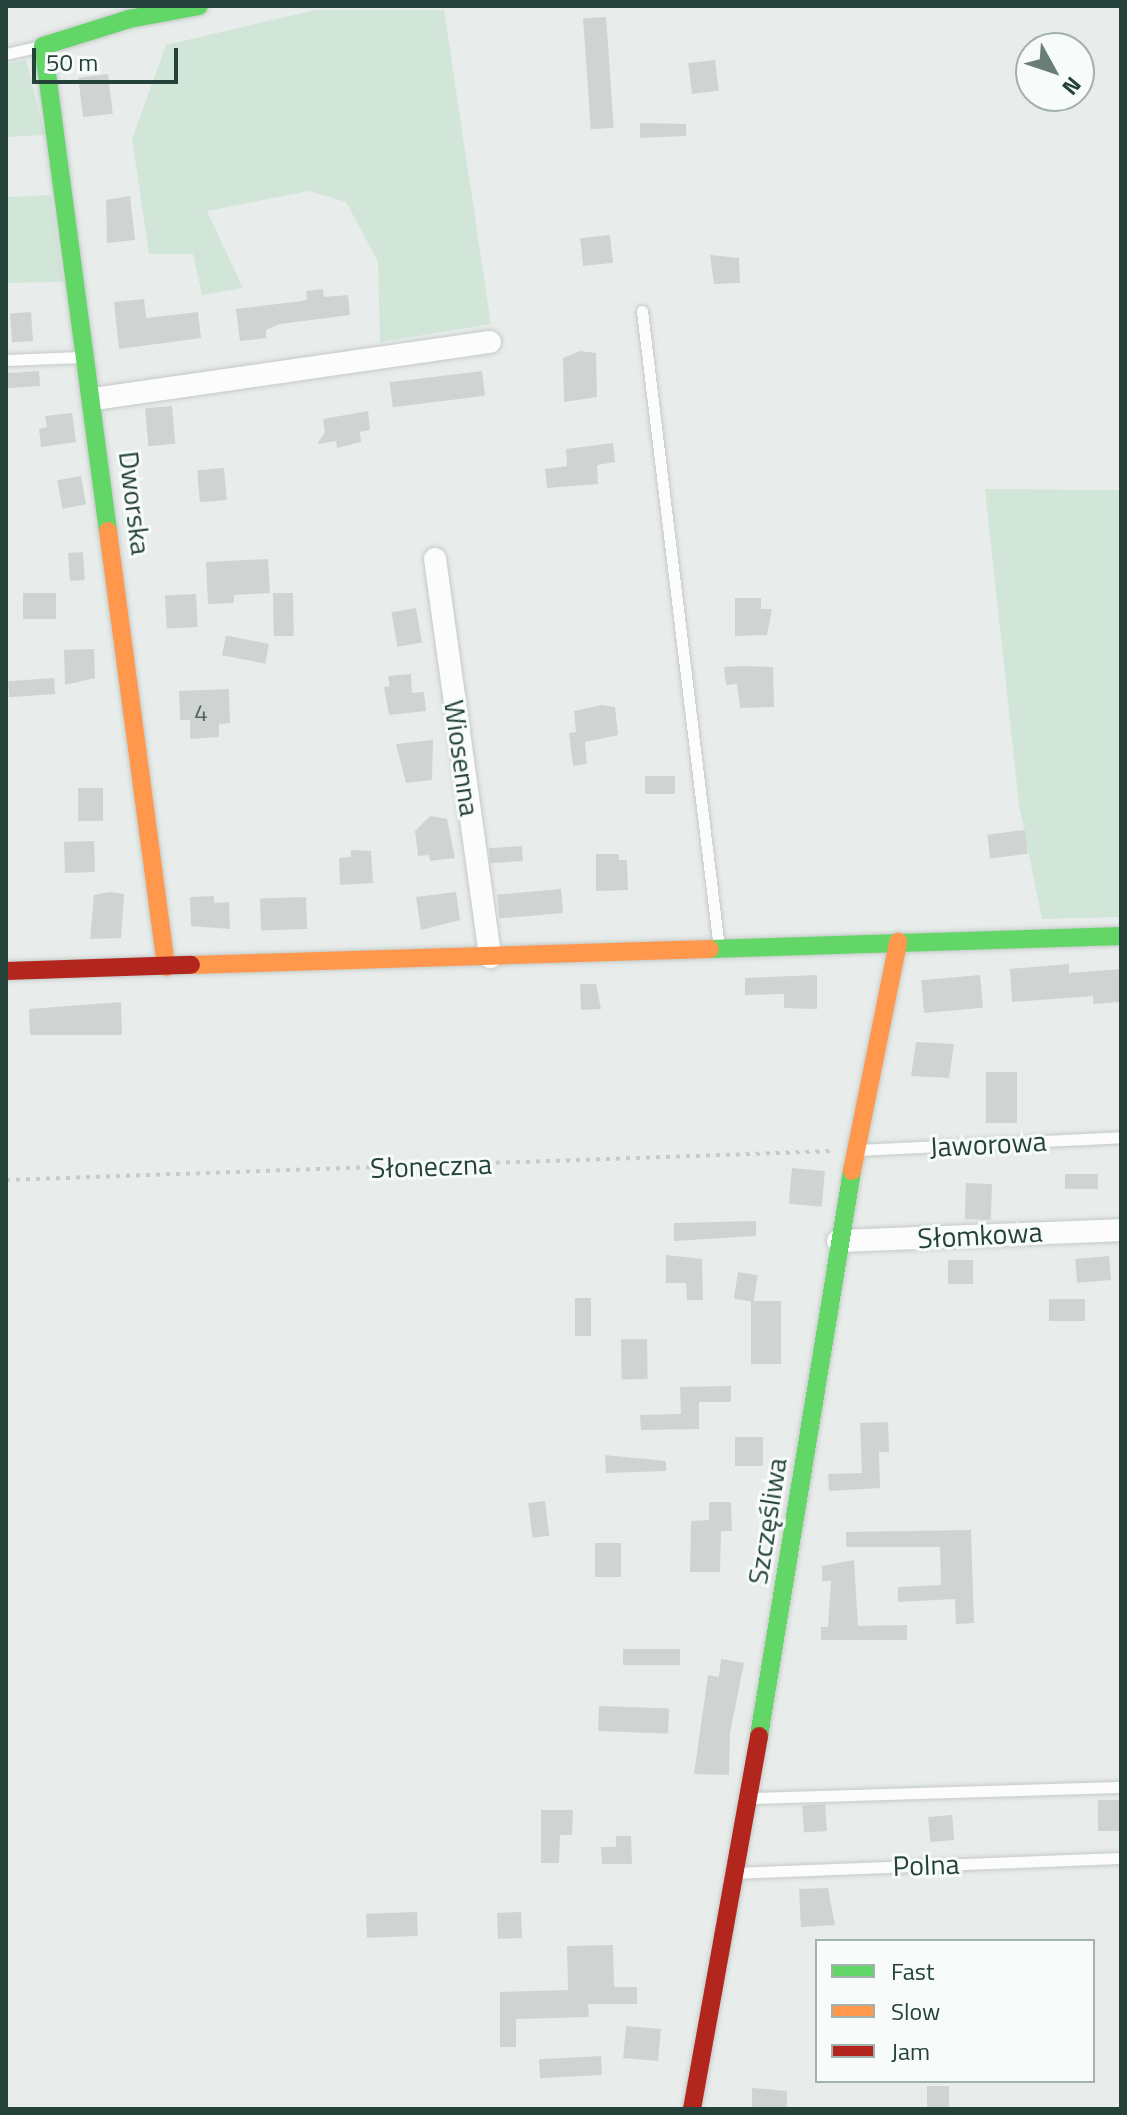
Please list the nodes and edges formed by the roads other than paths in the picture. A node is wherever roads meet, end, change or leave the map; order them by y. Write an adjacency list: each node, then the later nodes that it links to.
1 (199, 6): 2 (street)
2 (43, 46): 3 (lane); 6 (street, Dworska)
3 (6, 54)
4 (642, 311): 12 (lane)
5 (490, 342): 8 (street)
6 (88, 357): 7 (lane); 8 (street, Dworska)
7 (6, 360)
8 (94, 399): 14 (street, Dworska)
9 (435, 559): 13 (street, Wiosenna)
10 (1121, 936): 11 (street)
11 (898, 942): 12 (street); 17 (street, Szczęśliwa)
12 (719, 949): 13 (street)
13 (490, 957): 14 (street)
14 (166, 967): 15 (street)
15 (6, 971)
16 (1121, 1137): 17 (lane, Jaworowa)
17 (855, 1150): 19 (street, Szczęśliwa)
18 (1121, 1230): 19 (street, Słomkowa)
19 (838, 1241): 21 (street, Szczęśliwa)
20 (1121, 1787): 21 (lane)
21 (749, 1798): 23 (street, Szczęśliwa)
22 (1121, 1858): 23 (lane, Polna)
23 (731, 1873): 24 (street, Szczęśliwa)
24 (692, 2109)

